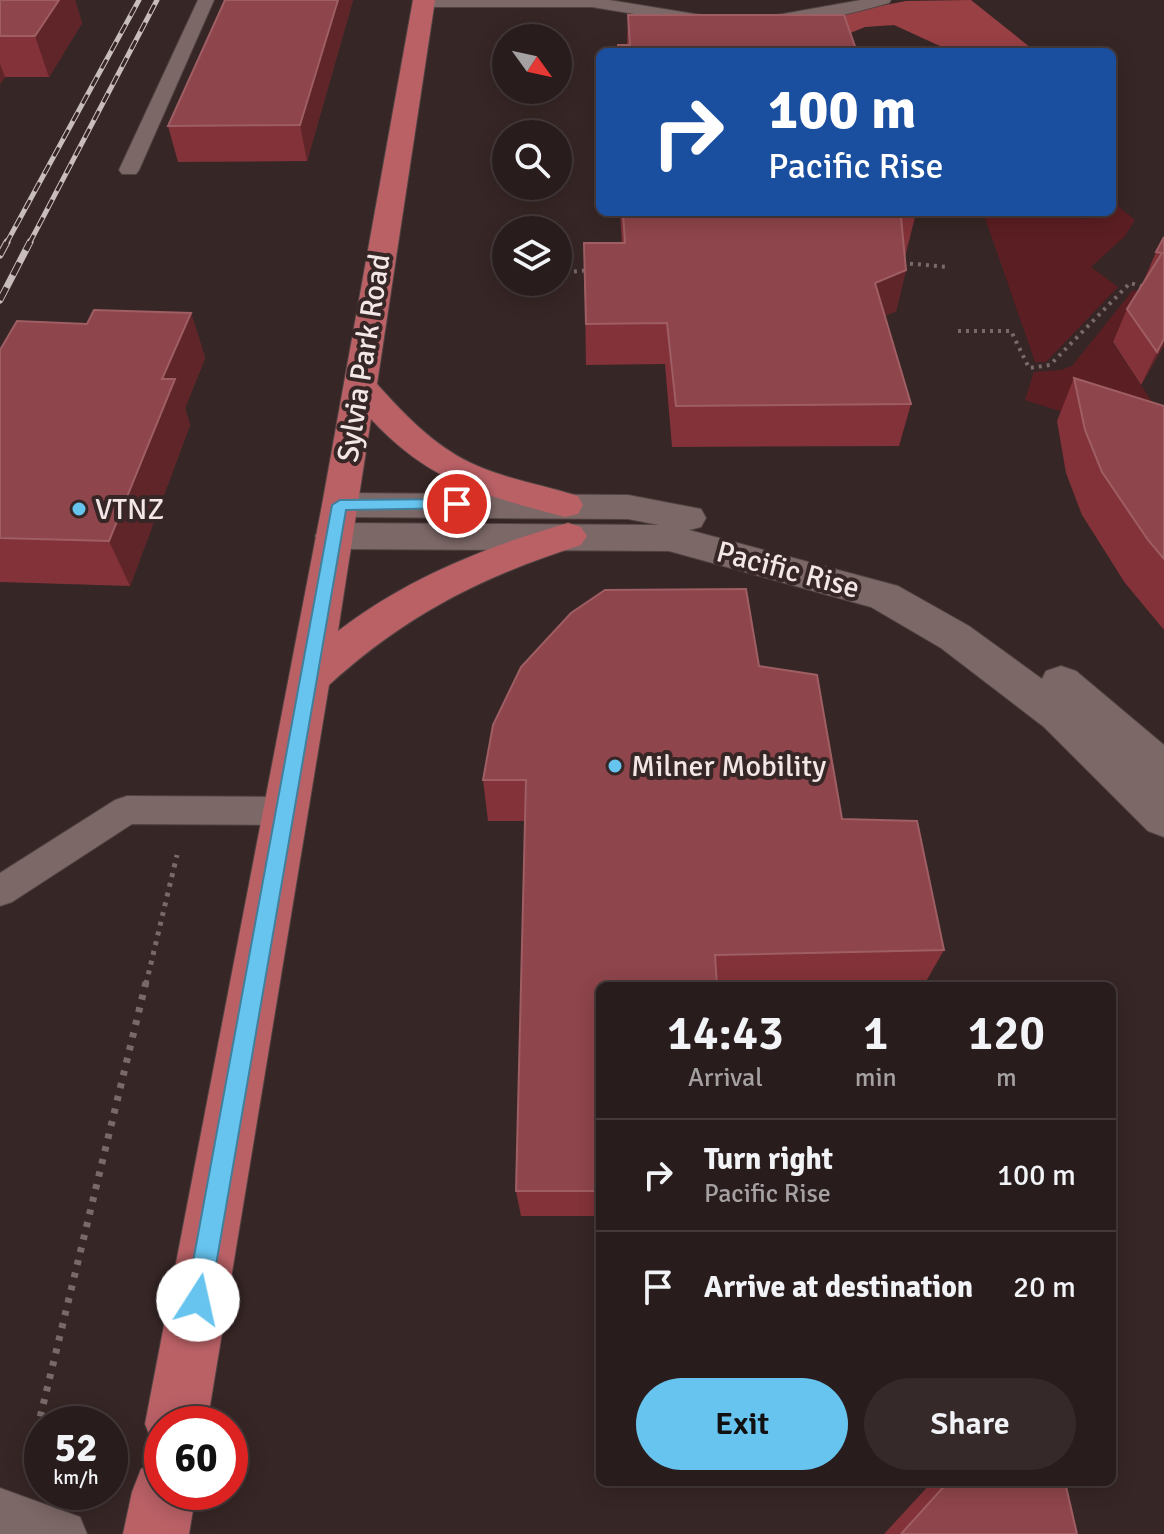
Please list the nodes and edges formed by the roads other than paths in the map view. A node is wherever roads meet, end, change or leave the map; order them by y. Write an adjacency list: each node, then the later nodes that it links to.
1 (206, 0): 6 (lane)
2 (883, 0): 4 (lane)
3 (424, 1): 5 (lane); 7 (main road, Sylvia Park Road)
4 (761, 20)
5 (724, 21)
6 (129, 170)
7 (360, 385): 8 (main road, Sylvia Park Road); 9 (main road)
8 (337, 520): 9 (street, Pacific Rise); 10 (main road, Sylvia Park Road)
9 (566, 520): 10 (main road); 11 (street, Pacific Rise); 13 (street, Pacific Rise)
10 (308, 679): 12 (main road, Sylvia Park Road)
11 (1164, 771)
12 (285, 811): 14 (lane); 15 (main road, Sylvia Park Road)
13 (1164, 818)
14 (0, 891)
15 (179, 1406)
16 (161, 1510): 19 (main road)
17 (8, 1515): 18 (lane)
18 (63, 1534)
19 (156, 1534)

